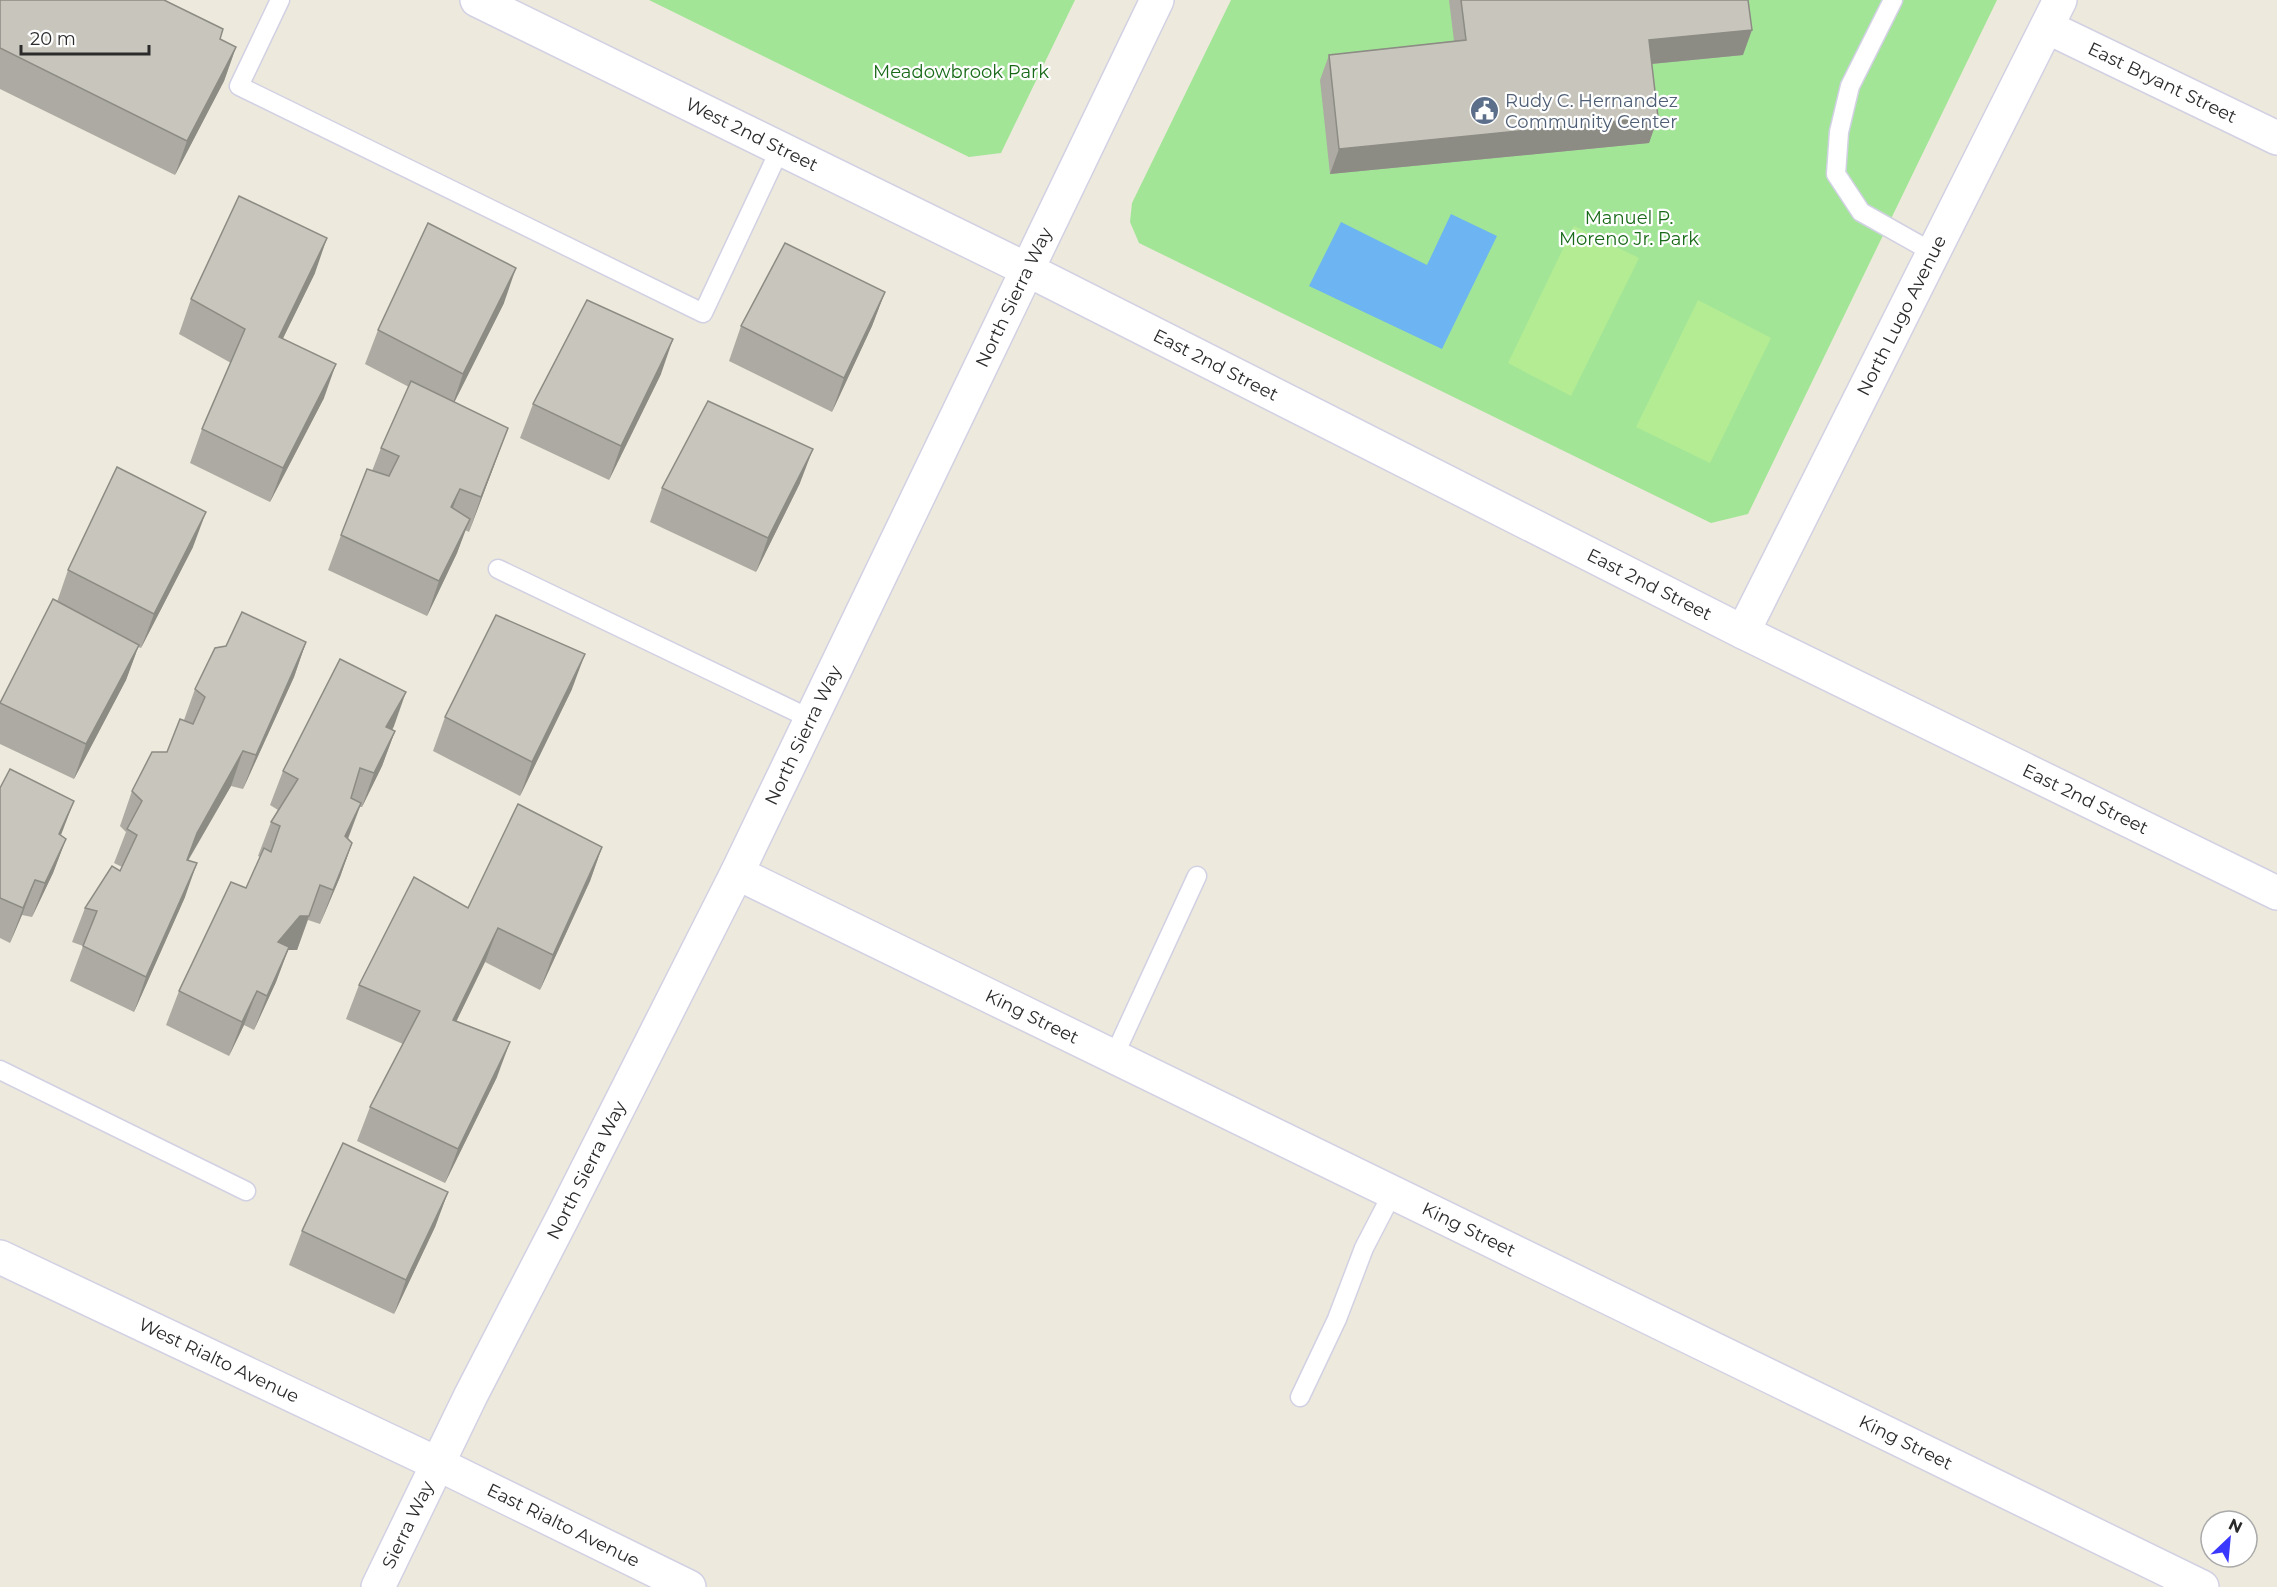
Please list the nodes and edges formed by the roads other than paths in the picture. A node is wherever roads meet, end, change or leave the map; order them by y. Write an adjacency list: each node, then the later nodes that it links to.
1 (280, 0): 7 (lane)
2 (477, 0): 7 (street, West 2nd Street)
3 (1157, 0): 9 (street, North Sierra Way)
4 (1893, 0): 8 (lane)
5 (2054, 14): 6 (street, East Bryant Street); 8 (street, North Lugo Avenue)
6 (2277, 138)
7 (780, 149): 9 (street, West 2nd Street)
8 (1934, 253): 11 (street, North Lugo Avenue)
9 (1026, 269): 11 (street, East 2nd Street); 12 (street, North Sierra Way)
10 (498, 569): 12 (lane)
11 (1743, 632): 15 (street, East 2nd Street)
12 (811, 718): 13 (street, North Sierra Way)
13 (737, 873): 16 (street, King Street); 22 (street, North Sierra Way)
14 (1197, 876): 16 (lane)
15 (2277, 893)
16 (1114, 1056): 19 (street, King Street)
17 (0, 1070): 18 (lane)
18 (246, 1191)
19 (1393, 1192): 21 (lane); 25 (street, King Street)
20 (0, 1257): 22 (street, West Rialto Avenue)
21 (1300, 1397)
22 (438, 1464): 23 (street, Sierra Way); 24 (street, East Rialto Avenue)
23 (378, 1587)
24 (689, 1587)
25 (2202, 1587)

